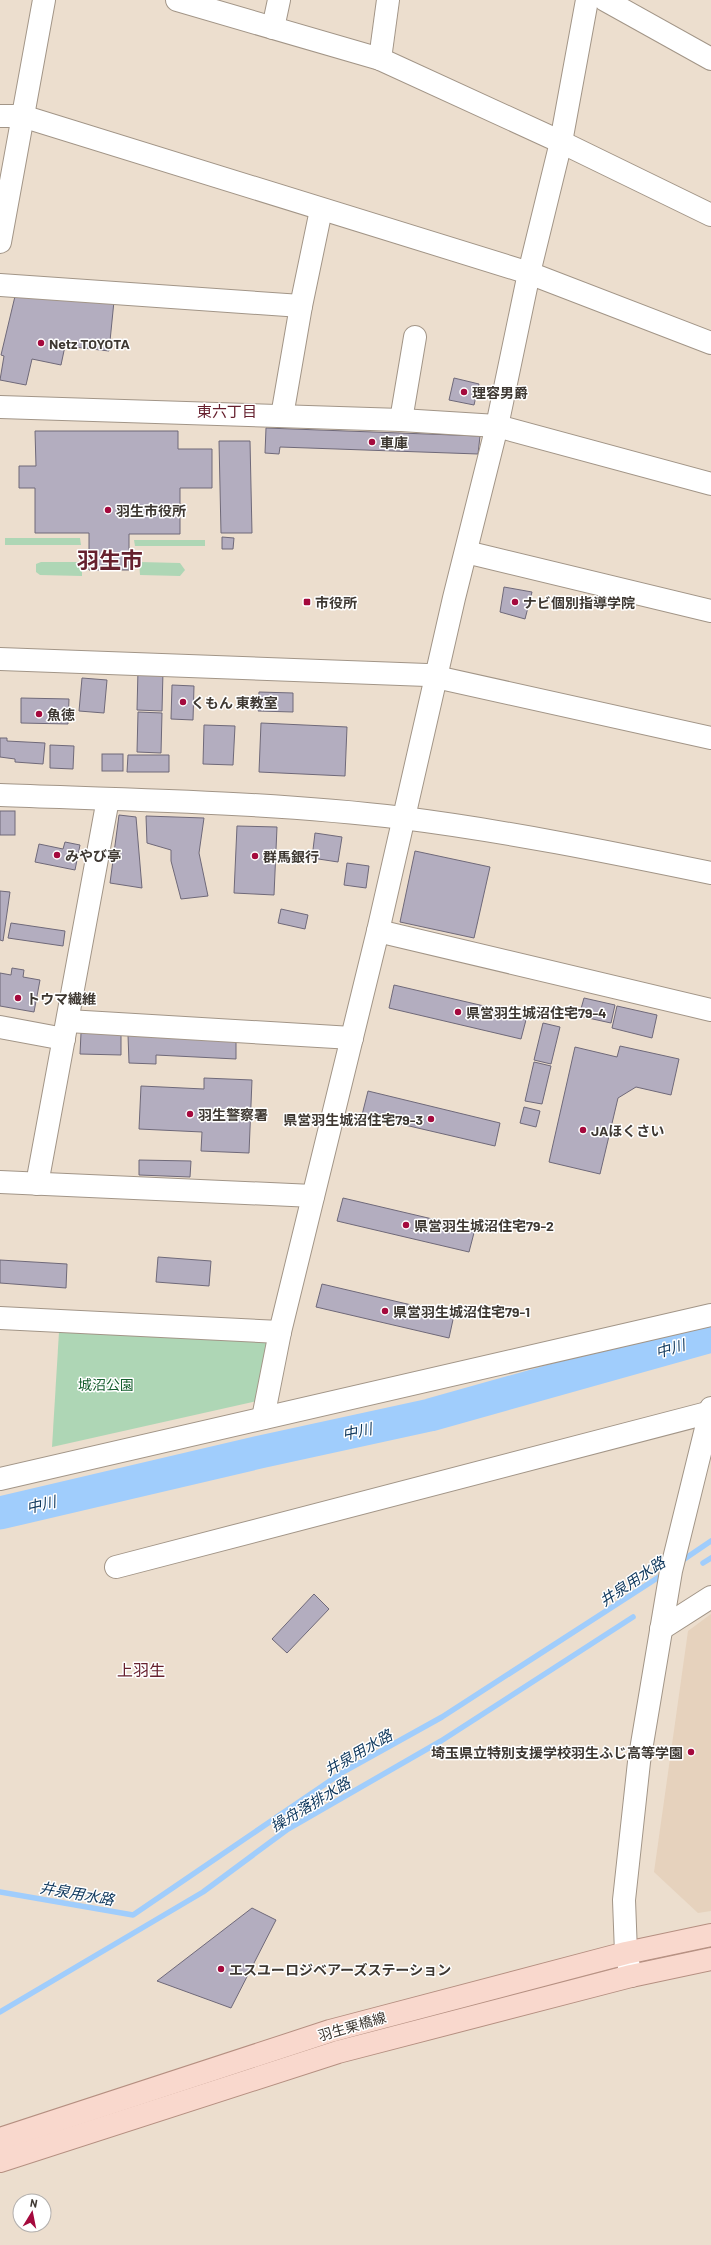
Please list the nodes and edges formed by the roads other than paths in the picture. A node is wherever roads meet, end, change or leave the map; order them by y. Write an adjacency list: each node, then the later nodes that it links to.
1 (44, 0): 11 (street)
2 (176, 0): 7 (street)
3 (279, 0): 7 (street)
4 (388, 0): 9 (street)
5 (587, 0): 12 (street)
6 (605, 0): 8 (street)
7 (273, 28): 9 (street)
8 (711, 59)
9 (380, 60): 12 (street)
10 (0, 116): 11 (street)
11 (22, 116): 13 (street); 15 (street)
12 (561, 142): 14 (street); 16 (street)
13 (321, 210): 16 (street); 18 (street)
14 (711, 214)
15 (0, 242)
16 (529, 273): 20 (street); 24 (street)
17 (0, 285): 18 (street)
18 (301, 306): 22 (street)
19 (415, 337): 23 (street)
20 (711, 343)
21 (0, 407): 22 (street)
22 (282, 416): 23 (street)
23 (401, 420): 24 (street)
24 (497, 426): 25 (street); 26 (street)
25 (711, 484)
26 (466, 552): 27 (street); 29 (street)
27 (711, 610)
28 (0, 659): 29 (street)
29 (436, 677): 30 (street); 33 (street)
30 (711, 738)
31 (0, 795): 32 (street)
32 (108, 799): 33 (street); 38 (street)
33 (403, 818): 34 (street); 35 (street)
34 (711, 873)
35 (378, 931): 36 (street); 39 (street)
36 (711, 1010)
37 (0, 1026): 38 (street)
38 (66, 1030): 39 (street); 41 (street)
39 (352, 1038): 42 (street)
40 (0, 1182): 41 (street)
41 (37, 1184): 42 (street)
42 (314, 1196): 45 (street)
43 (711, 1315): 47 (street)
44 (0, 1318): 45 (street)
45 (280, 1332): 47 (street)
46 (711, 1411): 49 (street); 51 (street)
47 (263, 1418): 48 (street)
48 (0, 1479)
49 (116, 1567)
50 (711, 1596): 51 (street)
51 (661, 1628): 53 (street)
52 (711, 1935): 53 (main road, 羽生栗橋線)
53 (626, 1953): 55 (street); 56 (main road, 羽生栗橋線)
54 (711, 1959): 55 (main road, 羽生栗橋線)
55 (631, 1976): 57 (main road, 羽生栗橋線)
56 (0, 2139)
57 (0, 2161)

